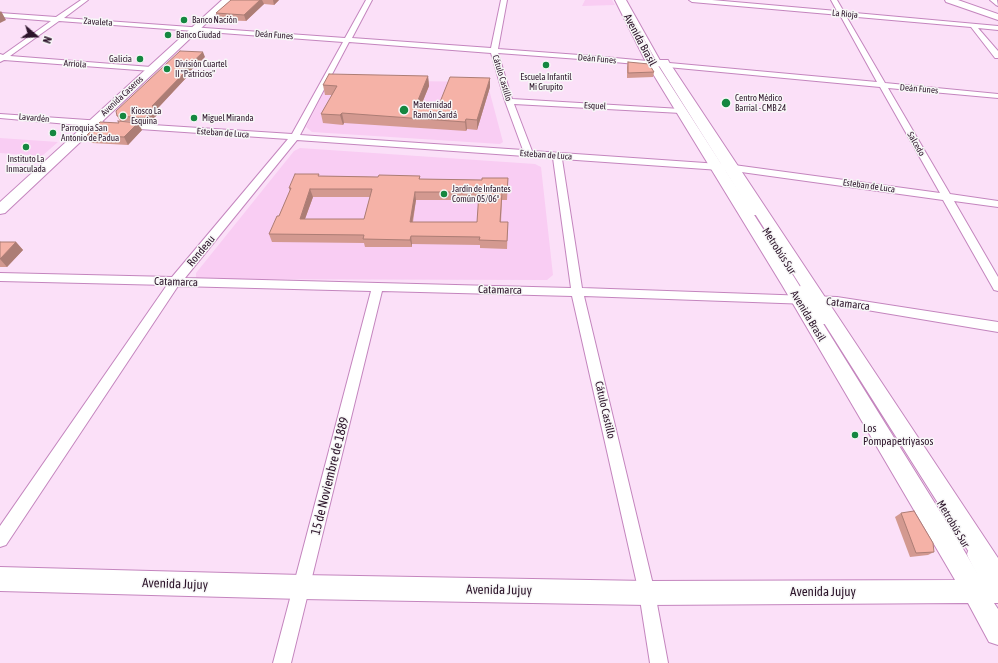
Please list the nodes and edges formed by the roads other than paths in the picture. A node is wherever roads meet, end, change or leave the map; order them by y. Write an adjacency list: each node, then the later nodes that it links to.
1 (85, 0): 19 (street)
2 (227, 0): 22 (main road, Avenida Caseros)
3 (369, 0): 23 (street, Rondeau)
4 (504, 0): 24 (street, Cátulo Castillo)
5 (619, 0): 27 (main road, Avenida Brasil)
6 (624, 0): 27 (lane)
7 (631, 0): 27 (main road, Avenida Brasil)
8 (692, 0): 14 (street, La Rioja)
9 (834, 0): 16 (street, Salcedo)
10 (950, 0): 18 (main road)
11 (953, 0): 18 (lane)
12 (961, 0): 18 (main road)
13 (993, 0): 15 (street)
14 (747, 3): 16 (street, La Rioja)
15 (998, 4)
16 (842, 13): 20 (street, La Rioja); 29 (street, Salcedo)
17 (0, 15): 19 (street, Zavaleta)
18 (998, 15)
19 (58, 19): 22 (street, Zavaleta); 26 (street)
20 (973, 26): 21 (street, La Rioja); 25 (street)
21 (998, 28)
22 (195, 29): 23 (street, Deán Funes); 28 (main road, Avenida Caseros)
23 (348, 40): 24 (street, Deán Funes); 35 (street, Rondeau)
24 (494, 51): 27 (street, Deán Funes); 31 (street, Cátulo Castillo)
25 (998, 56)
26 (1, 58): 28 (street, Arriola)
27 (659, 64): 29 (street, Deán Funes); 32 (main road, Avenida Brasil); 38 (main road, Avenida Brasil)
28 (151, 69): 34 (main road, Avenida Caseros)
29 (883, 85): 30 (street, Deán Funes); 39 (street, Salcedo)
30 (998, 96)
31 (509, 100): 32 (street, Esquel); 36 (street, Cátulo Castillo)
32 (681, 111): 38 (main road, Avenida Brasil)
33 (0, 116): 34 (street, Lavardén)
34 (93, 123): 35 (street, Esteban de Luca); 41 (main road, Avenida Caseros)
35 (294, 138): 36 (street, Esteban de Luca); 44 (street, Rondeau)
36 (529, 154): 37 (street, Esteban de Luca)
37 (556, 156): 38 (street, Esteban de Luca); 48 (street, Cátulo Castillo)
38 (725, 168): 39 (street, Esteban de Luca); 42 (lane, Metrobús Sur); 49 (main road, Avenida Brasil)
39 (946, 197): 40 (street, Esteban de Luca); 46 (street, Salcedo)
40 (998, 204)
41 (0, 210)
42 (760, 221)
43 (0, 277): 44 (street, Catamarca)
44 (175, 282): 47 (street, Catamarca); 52 (street, Rondeau)
45 (798, 282): 49 (lane, Metrobús Sur)
46 (998, 287)
47 (377, 288): 48 (street, Catamarca); 55 (street, 15 de Noviembre de 1889)
48 (577, 292): 49 (street, Catamarca); 57 (street, Cátulo Castillo)
49 (809, 300): 50 (street, Catamarca); 51 (lane, Metrobús Sur); 56 (main road, Avenida Brasil); 56 (main road, Avenida Brasil)
50 (998, 327)
51 (944, 509)
52 (0, 539)
53 (968, 549): 56 (lane, Metrobús Sur)
54 (0, 579): 55 (main road, Avenida Jujuy)
55 (302, 588): 57 (main road, Avenida Jujuy); 59 (street, 15 de Noviembre de 1889)
56 (991, 590): 57 (main road, Avenida Jujuy); 58 (main road, Avenida Brasil)
57 (647, 593): 60 (street, Cátulo Castillo)
58 (998, 632)
59 (282, 663)
60 (659, 663)

